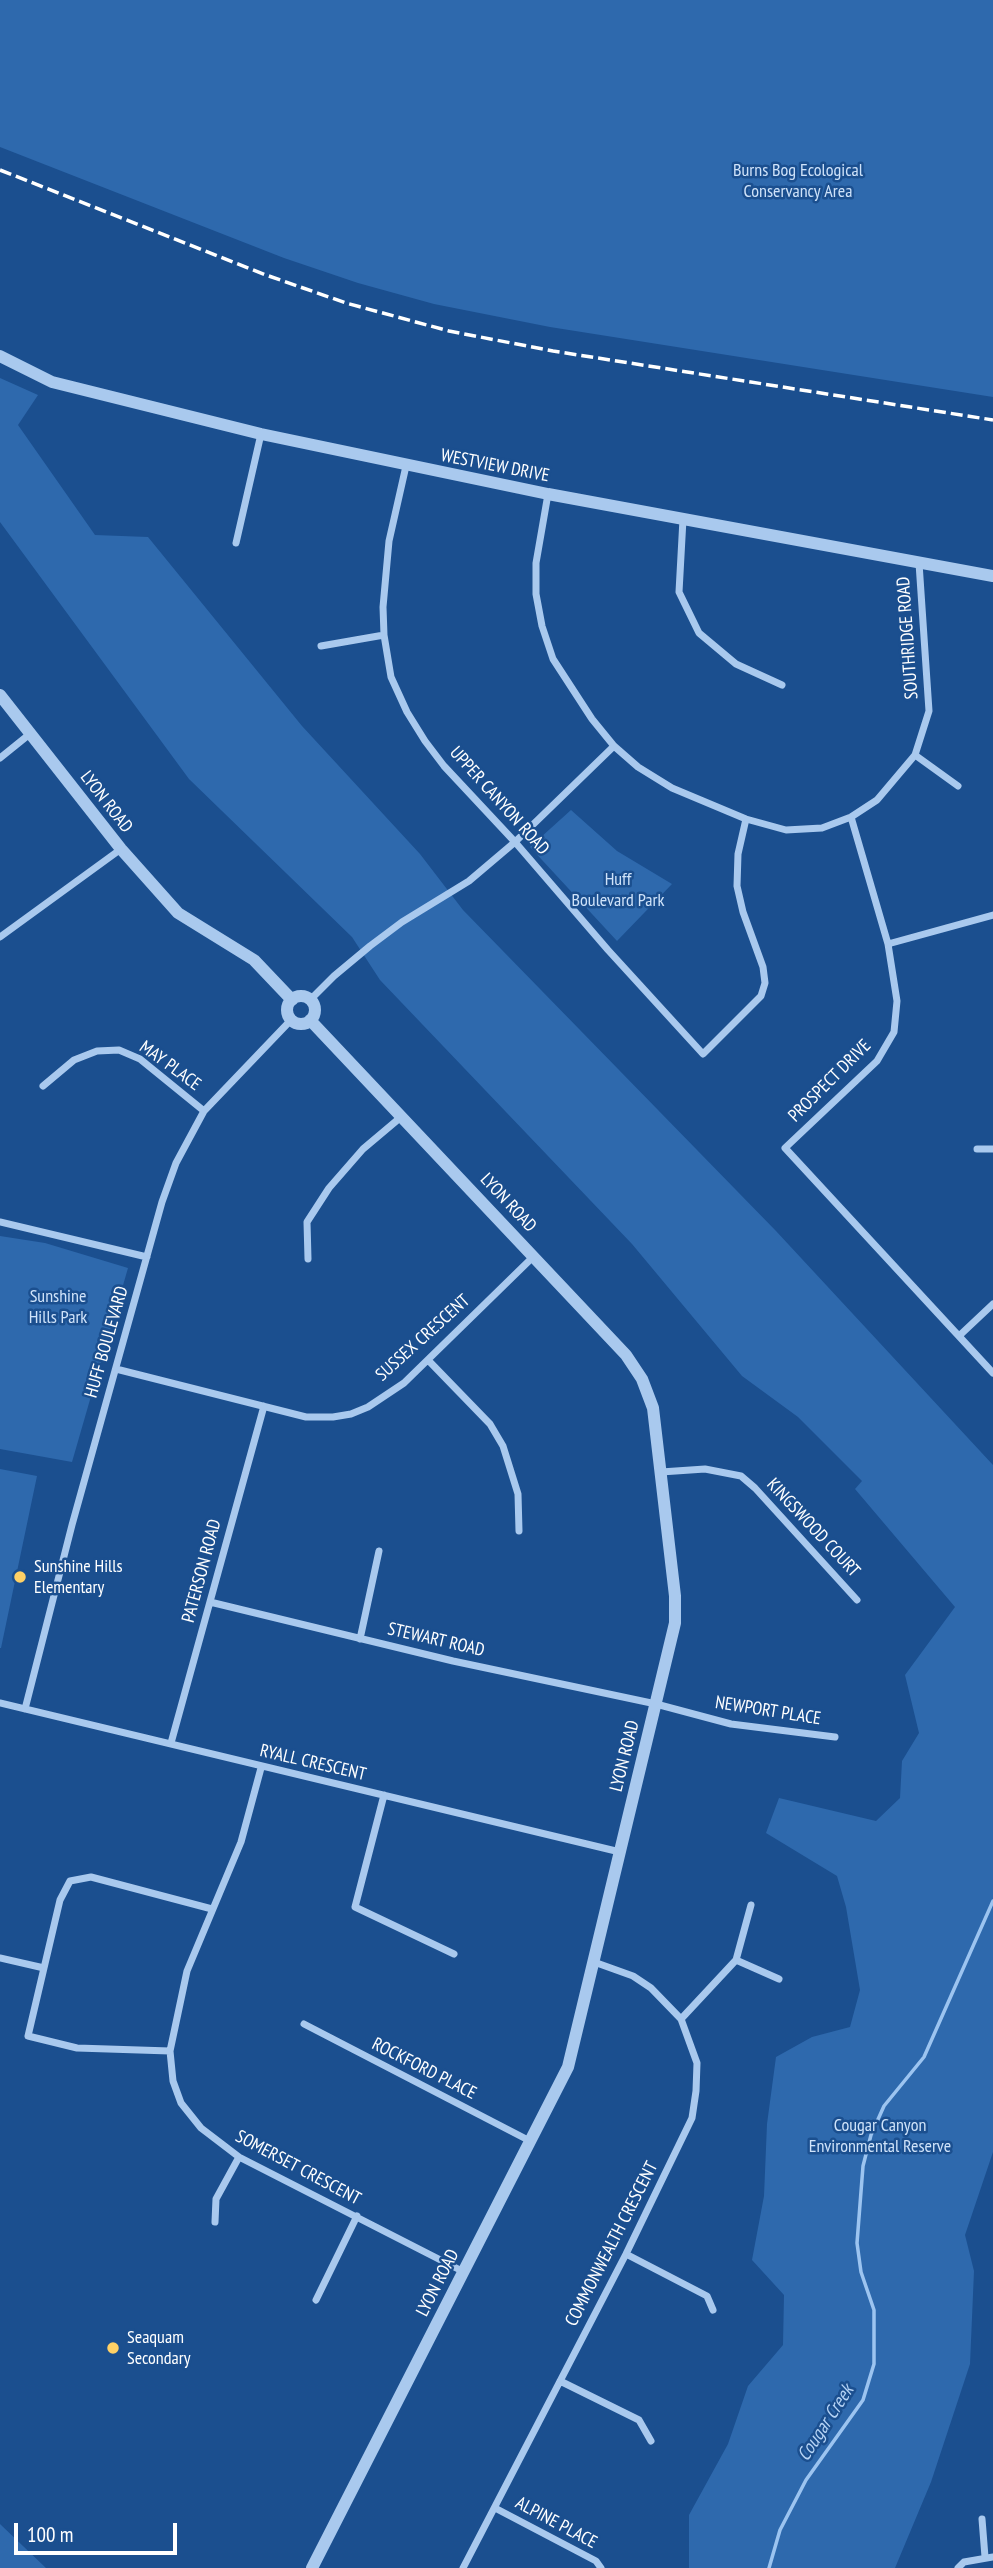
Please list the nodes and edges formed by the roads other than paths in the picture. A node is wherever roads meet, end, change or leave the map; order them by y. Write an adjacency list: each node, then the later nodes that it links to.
1 (0, 356): 2 (street, WESTVIEW DRIVE)
2 (261, 434): 3 (street, WESTVIEW DRIVE); 6 (street)
3 (406, 466): 4 (street, WESTVIEW DRIVE); 9 (street, UPPER CANYON ROAD)
4 (548, 494): 5 (street, WESTVIEW DRIVE); 14 (street, SOUTHRIDGE ROAD)
5 (683, 519): 7 (street, WESTVIEW DRIVE); 11 (street)
6 (236, 543)
7 (919, 563): 8 (street, WESTVIEW DRIVE); 15 (street, SOUTHRIDGE ROAD)
8 (993, 576)
9 (384, 635): 10 (street); 20 (street, UPPER CANYON ROAD)
10 (321, 646)
11 (782, 685)
12 (0, 695): 13 (street, LYON ROAD)
13 (30, 733): 16 (street); 21 (street, LYON ROAD)
14 (614, 746): 19 (street, SOUTHRIDGE ROAD); 20 (street)
15 (915, 755): 17 (street); 18 (street, SOUTHRIDGE ROAD)
16 (0, 758)
17 (958, 786)
18 (851, 817): 19 (street, SOUTHRIDGE ROAD); 24 (street, PROSPECT DRIVE)
19 (746, 819): 20 (street, UPPER CANYON ROAD)
20 (515, 842): 26 (street)
21 (121, 849): 23 (street); 25 (street, LYON ROAD)
22 (993, 915): 24 (street)
23 (0, 937)
24 (888, 944): 39 (street, PROSPECT DRIVE)
25 (292, 1000): 26 (street); 27 (street)
26 (310, 1000): 28 (street)
27 (291, 1020): 28 (street); 30 (street, HUFF BOULEVARD)
28 (310, 1020): 31 (street, LYON ROAD)
29 (43, 1086): 30 (street, MAY PLACE)
30 (204, 1111): 36 (street, HUFF BOULEVARD)
31 (401, 1118): 35 (street, LYON ROAD); 37 (street)
32 (977, 1149): 33 (street)
33 (993, 1149)
34 (0, 1222): 36 (street)
35 (534, 1256): 40 (street, SUSSEX CRESCENT); 44 (street, LYON ROAD)
36 (147, 1257): 41 (street, HUFF BOULEVARD)
37 (307, 1259)
38 (993, 1304): 39 (street)
39 (959, 1336): 42 (street, PROSPECT DRIVE)
40 (428, 1360): 43 (street, SUSSEX CRESCENT); 45 (street)
41 (116, 1368): 43 (street, SUSSEX CRESCENT); 52 (street, HUFF BOULEVARD)
42 (993, 1373)
43 (264, 1406): 48 (street, PATERSON ROAD)
44 (661, 1472): 47 (street, KINGSWOOD COURT); 51 (street, LYON ROAD)
45 (519, 1531)
46 (379, 1551): 49 (street)
47 (858, 1600)
48 (210, 1602): 49 (street, STEWART ROAD); 54 (street, PATERSON ROAD)
49 (360, 1639): 51 (street, STEWART ROAD)
50 (0, 1703): 52 (street, RYALL CRESCENT)
51 (656, 1704): 53 (street, NEWPORT PLACE); 57 (street, LYON ROAD)
52 (25, 1709): 54 (street, RYALL CRESCENT)
53 (835, 1737)
54 (171, 1744): 55 (street, RYALL CRESCENT)
55 (261, 1768): 56 (street, RYALL CRESCENT); 59 (street, SOMERSET CRESCENT)
56 (384, 1795): 57 (street, RYALL CRESCENT); 60 (street)
57 (620, 1852): 63 (street, LYON ROAD)
58 (751, 1905): 62 (street)
59 (212, 1909): 64 (street); 68 (street, SOMERSET CRESCENT)
60 (454, 1954)
61 (0, 1958): 64 (street)
62 (736, 1960): 65 (street); 66 (street)
63 (594, 1962): 66 (street, COMMONWEALTH CRESCENT); 69 (street, LYON ROAD)
64 (44, 1968): 68 (street)
65 (779, 1979)
66 (681, 2019): 73 (street, COMMONWEALTH CRESCENT)
67 (304, 2024): 69 (street, ROCKFORD PLACE)
68 (170, 2051): 70 (street, SOMERSET CRESCENT)
69 (530, 2141): 74 (street, LYON ROAD)
70 (239, 2157): 71 (street, SOMERSET CRESCENT); 72 (street)
71 (357, 2217): 74 (street, SOMERSET CRESCENT); 75 (street)
72 (215, 2222)
73 (626, 2254): 76 (street); 77 (street, COMMONWEALTH CRESCENT)
74 (464, 2272): 83 (street, LYON ROAD)
75 (316, 2300)
76 (713, 2310)
77 (560, 2381): 78 (street); 79 (street, COMMONWEALTH CRESCENT)
78 (651, 2441)
79 (495, 2508): 84 (street, COMMONWEALTH CRESCENT); 85 (street, ALPINE PLACE)
80 (982, 2519): 81 (street)
81 (989, 2557): 82 (street)
82 (961, 2565)
83 (312, 2568)
84 (463, 2568)
85 (601, 2568)

